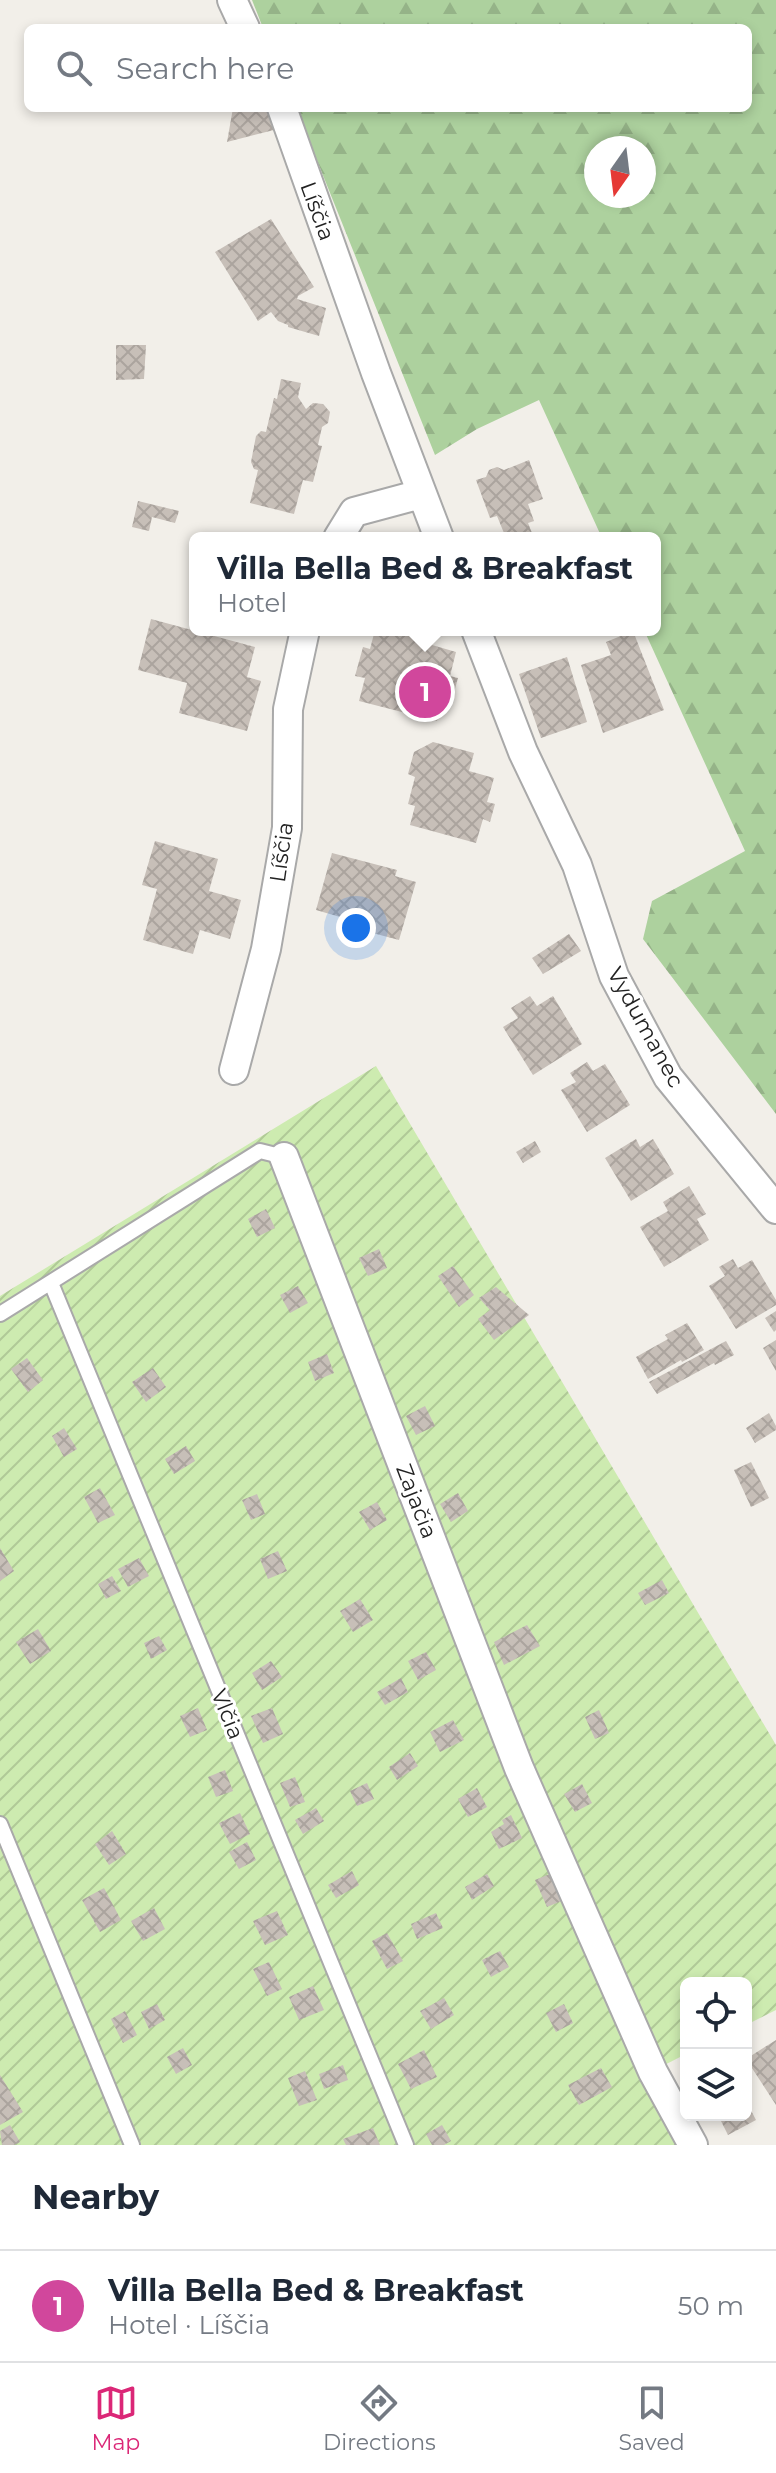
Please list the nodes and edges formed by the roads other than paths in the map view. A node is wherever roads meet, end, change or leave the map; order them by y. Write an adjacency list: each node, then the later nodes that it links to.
1 (232, 0): 2 (street)
2 (243, 24)
3 (283, 112): 4 (street, Líščia)
4 (421, 494): 5 (street); 6 (street, Líščia)
5 (342, 532)
6 (437, 532)
7 (304, 636): 9 (street, Líščia)
8 (478, 636): 11 (street, Vydumanec)
9 (234, 1070)
10 (284, 1157): 12 (lane, Zajačia); 17 (street, Zajačia)
11 (776, 1209)
12 (51, 1283): 13 (lane, Zajačia); 16 (lane, Vlčia)
13 (0, 1314)
14 (0, 1824): 15 (lane)
15 (132, 2145)
16 (406, 2145)
17 (693, 2145)

